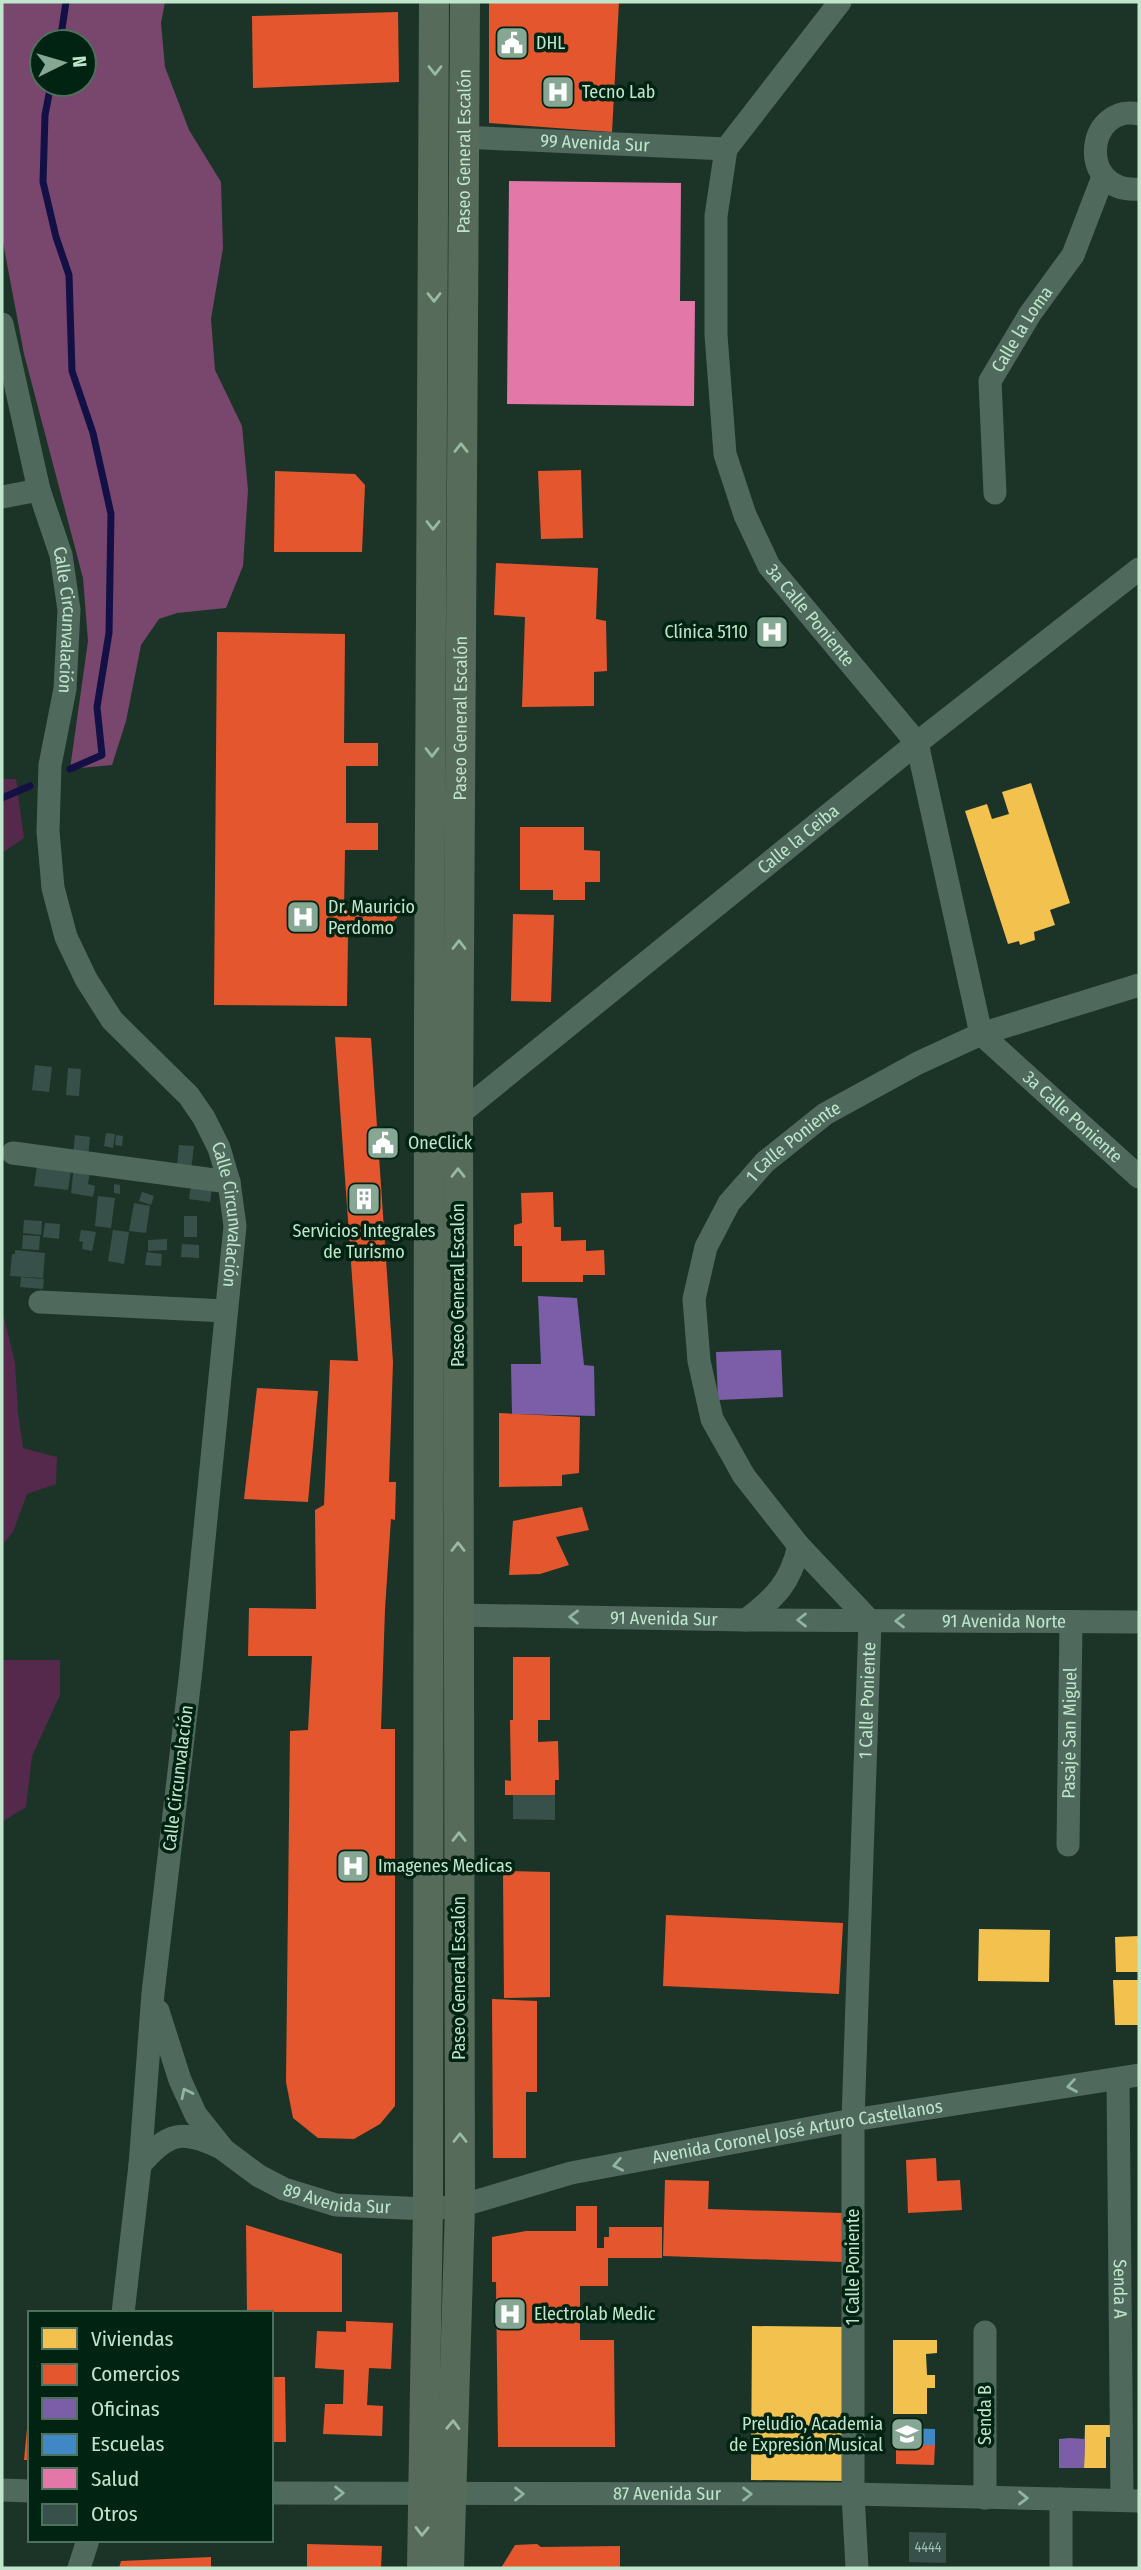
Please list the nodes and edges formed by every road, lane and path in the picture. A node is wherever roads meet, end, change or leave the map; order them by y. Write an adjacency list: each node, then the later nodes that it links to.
1 (434, 2): 36 (main road, Paseo General Escalón, one-way to 36)
2 (465, 2): 5 (main road, Paseo General Escalón)
3 (840, 2): 6 (street, 3a Calle Poniente)
4 (1139, 114): 7 (street)
5 (462, 137): 6 (street, 99 Avenida Sur); 17 (main road, Paseo General Escalón, one-way to 5)
6 (726, 149): 14 (street, 3a Calle Poniente)
7 (1103, 177): 8 (street); 11 (street, Calle la Loma)
8 (1139, 190)
9 (2, 324): 10 (street, Calle Circunvalación)
10 (39, 490): 12 (street); 20 (street, Calle Circunvalación)
11 (995, 493)
12 (2, 497)
13 (1139, 569): 14 (street, Calle la Ceiba)
14 (917, 743): 16 (street, 3a Calle Poniente); 17 (street, Calle la Ceiba)
15 (1139, 985): 16 (street, 1 Calle Poniente)
16 (981, 1034): 19 (street, 3a Calle Poniente); 23 (street, 1 Calle Poniente)
17 (458, 1115): 24 (main road, Paseo General Escalón, one-way to 17)
18 (12, 1153): 20 (street)
19 (1139, 1177)
20 (229, 1182): 22 (street, Calle Circunvalación)
21 (40, 1302): 22 (street)
22 (226, 1311): 30 (street, Calle Circunvalación)
23 (799, 1546): 25 (street); 26 (street, 1 Calle Poniente)
24 (458, 1615): 25 (street, 91 Avenida Sur, one-way to 24); 35 (main road, Paseo General Escalón, one-way to 24)
25 (746, 1620): 26 (street, 91 Avenida Sur, one-way to 25)
26 (870, 1620): 27 (street, 91 Avenida Norte, one-way to 26); 32 (street, 1 Calle Poniente)
27 (1070, 1622): 28 (street, 91 Avenida Norte); 29 (street, Pasaje San Miguel)
28 (1139, 1622)
29 (1068, 1845)
30 (153, 1993): 33 (street, 89 Avenida Sur, one-way to 30); 34 (street, Calle Circunvalación)
31 (1129, 2077): 32 (street, Avenida Coronel José Arturo Castellanos, one-way to 32); 46 (street, Senda A)
32 (853, 2120): 35 (street, Avenida Coronel José Arturo Castellanos, one-way to 35); 43 (street, 1 Calle Poniente)
33 (224, 2150): 34 (street, 89 Avenida Sur); 36 (street, 89 Avenida Sur)
34 (140, 2165): 37 (street, Calle Circunvalación)
35 (460, 2206): 36 (street, 89 Avenida Sur); 42 (main road, Paseo General Escalón, one-way to 35)
36 (428, 2209): 42 (main road, Paseo General Escalón)
37 (123, 2311)
38 (985, 2332): 44 (street, Senda B)
39 (2, 2490): 40 (street)
40 (28, 2490)
41 (273, 2493): 42 (street, 87 Avenida Sur, one-way to 42)
42 (437, 2494): 43 (street, 87 Avenida Sur, one-way to 43); 49 (main road, Paseo General Escalón, one-way to 49); 50 (main road, Paseo General Escalón)
43 (853, 2494): 44 (street, 87 Avenida Sur); 51 (street, 1 Calle Poniente)
44 (985, 2498): 45 (street, 87 Avenida Sur, one-way to 45)
45 (1061, 2499): 46 (street, 87 Avenida Sur); 52 (street)
46 (1131, 2500)
47 (87, 2542): 48 (street)
48 (79, 2568)
49 (422, 2568)
50 (449, 2568)
51 (857, 2568)
52 (1061, 2568)

